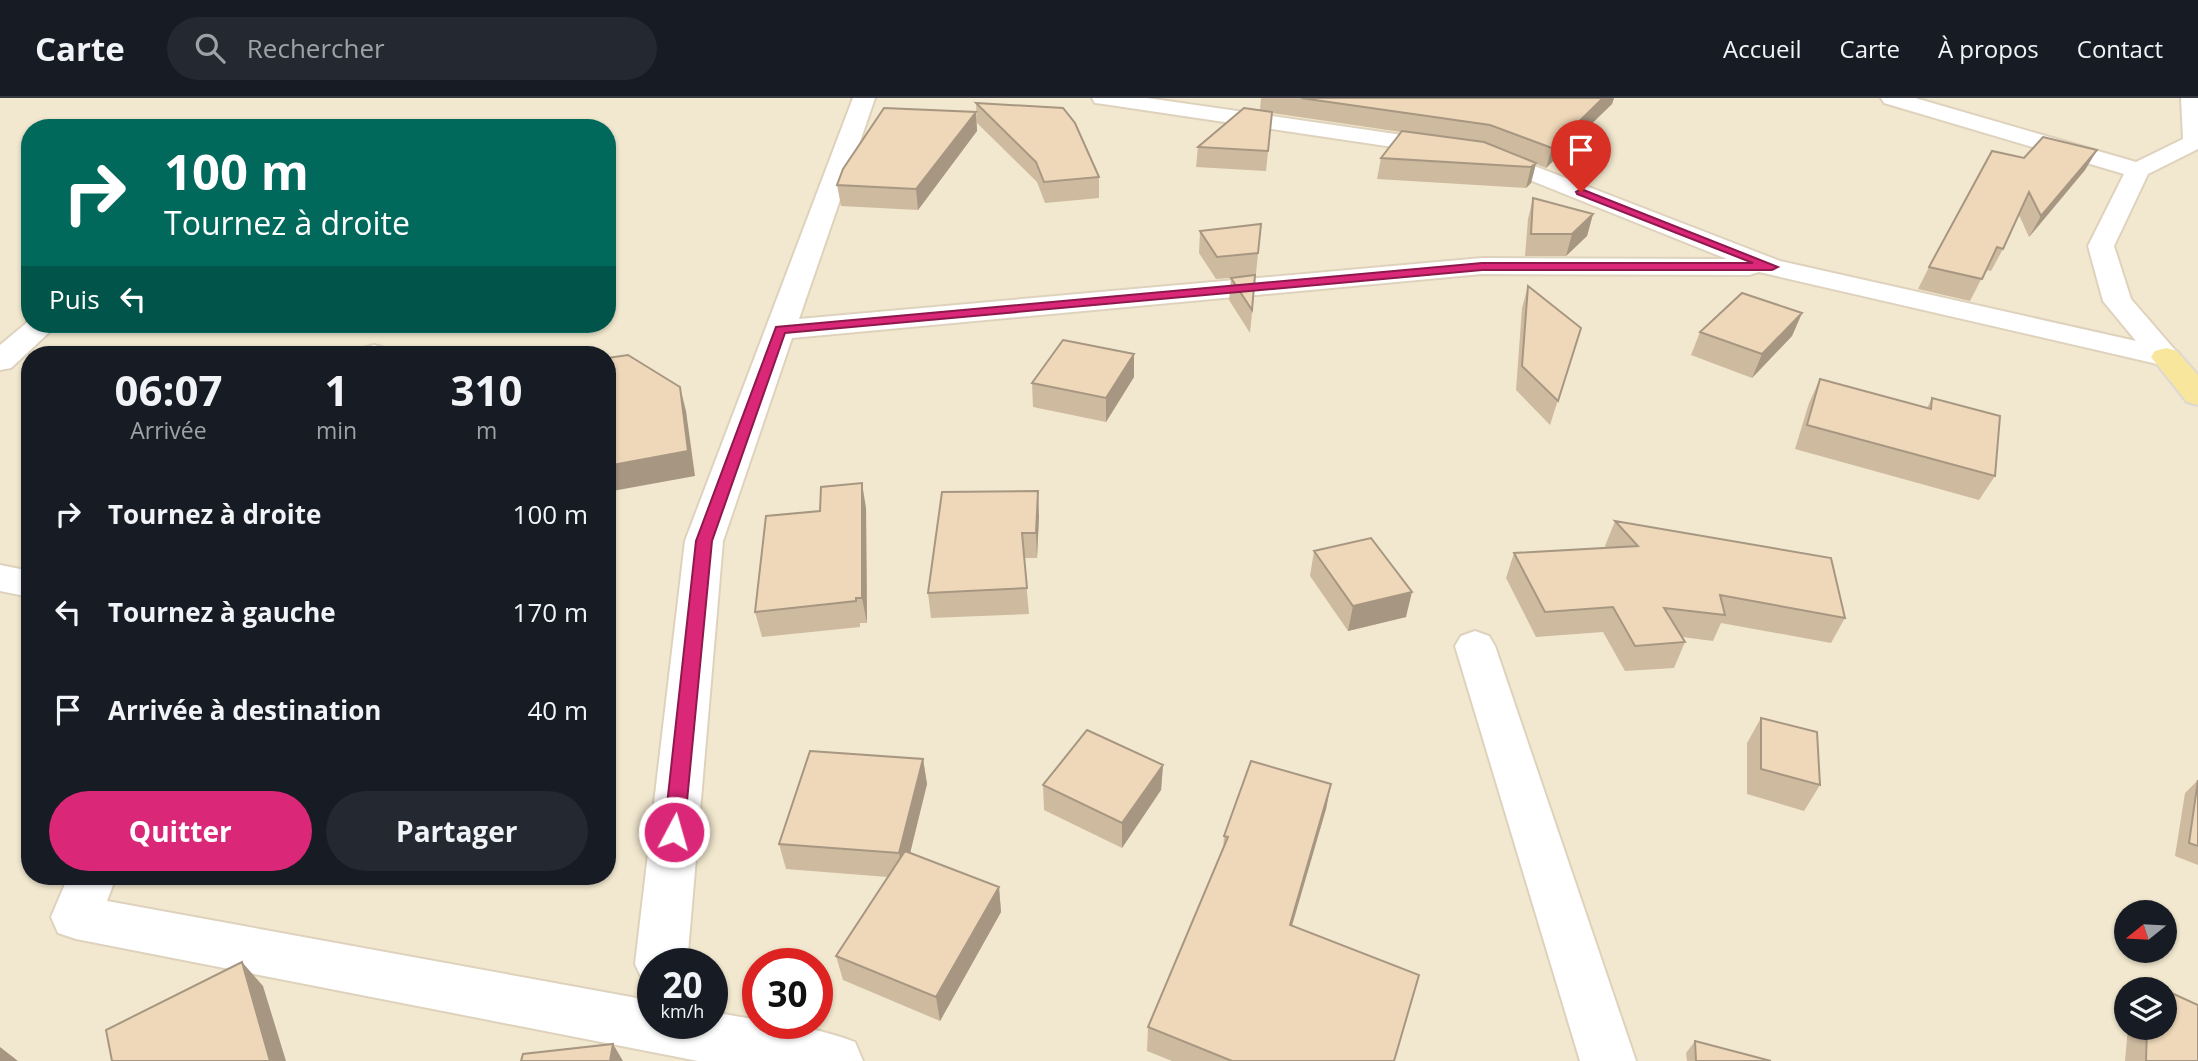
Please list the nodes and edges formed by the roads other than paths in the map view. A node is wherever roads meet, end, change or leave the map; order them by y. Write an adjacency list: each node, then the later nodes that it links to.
1 (864, 98): 8 (street)
2 (1103, 98): 7 (street)
3 (1892, 98): 6 (street)
4 (2192, 98): 5 (street)
5 (2196, 142): 6 (street)
6 (2138, 170): 10 (street)
7 (1772, 267): 8 (street); 10 (street)
8 (780, 330): 17 (street)
9 (33, 333): 11 (street)
10 (2166, 356): 12 (main road)
11 (0, 361)
12 (2198, 395)
13 (0, 578): 14 (street)
14 (21, 582)
15 (1475, 646): 21 (street)
16 (89, 885): 18 (street)
17 (663, 948)
18 (637, 1022)
19 (724, 1039): 20 (street)
20 (835, 1061)
21 (1608, 1061)

